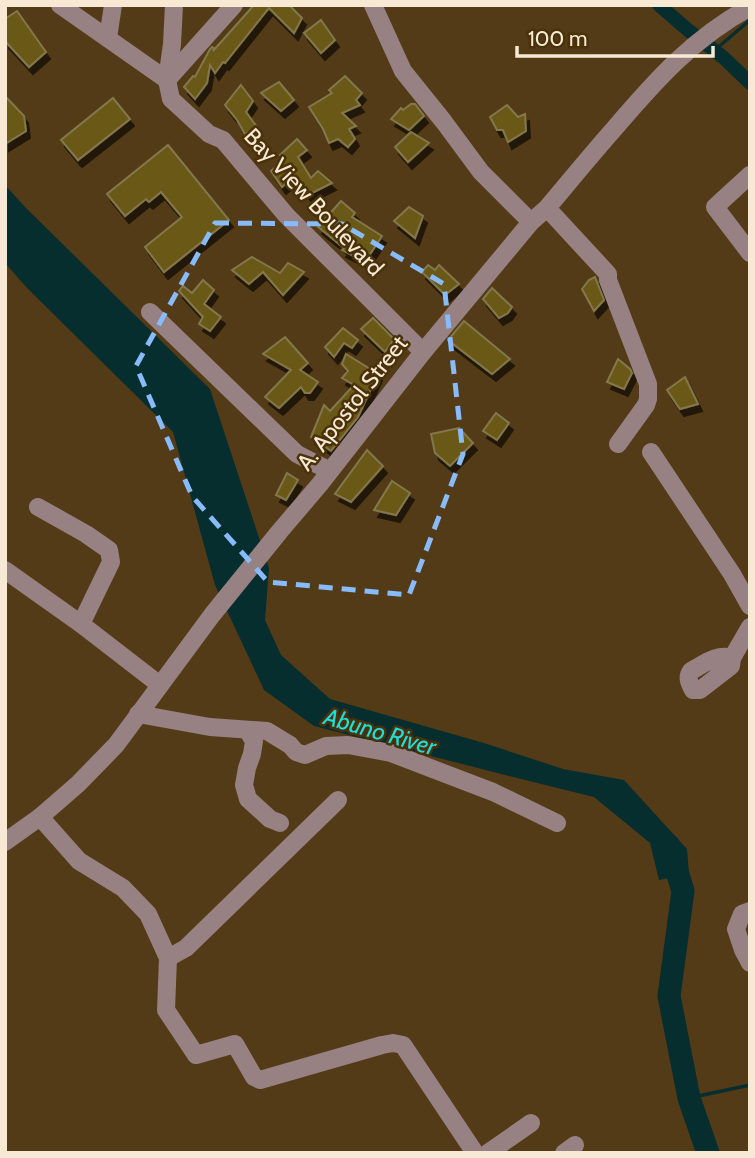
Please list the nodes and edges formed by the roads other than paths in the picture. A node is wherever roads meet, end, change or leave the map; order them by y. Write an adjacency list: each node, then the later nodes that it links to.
1 (60, 5): 7 (street)
2 (113, 5): 7 (street)
3 (174, 5): 8 (street)
4 (373, 5): 13 (street)
5 (233, 6): 9 (street)
6 (750, 7): 12 (street, A. Apostol Street)
7 (108, 38): 10 (street)
8 (172, 44): 9 (street); 10 (street)
9 (198, 46): 10 (street)
10 (167, 80): 16 (street, Bay View Boulevard)
11 (750, 175): 14 (street)
12 (547, 208): 13 (street, A. Apostol Street); 17 (street)
13 (531, 222): 16 (street, A. Apostol Street)
14 (747, 243)
15 (150, 312): 19 (street)
16 (424, 352): 19 (street, A. Apostol Street)
17 (618, 444)
18 (651, 452): 22 (street)
19 (330, 471): 26 (street, A. Apostol Street)
20 (38, 507): 23 (street)
21 (5, 570): 23 (street)
22 (750, 606)
23 (81, 624): 26 (street)
24 (750, 627): 25 (street)
25 (732, 658)
26 (160, 685): 27 (street, A. Apostol Street)
27 (138, 714): 28 (street); 30 (street, A. Apostol Street)
28 (248, 731): 31 (street); 32 (street)
29 (338, 800): 35 (street)
30 (40, 817): 33 (street, A. Apostol Street); 35 (street)
31 (557, 823)
32 (280, 824)
33 (5, 842)
34 (746, 912): 36 (street)
35 (168, 958): 38 (street)
36 (750, 963)
37 (531, 1123): 39 (street)
38 (475, 1153)
39 (488, 1153)

